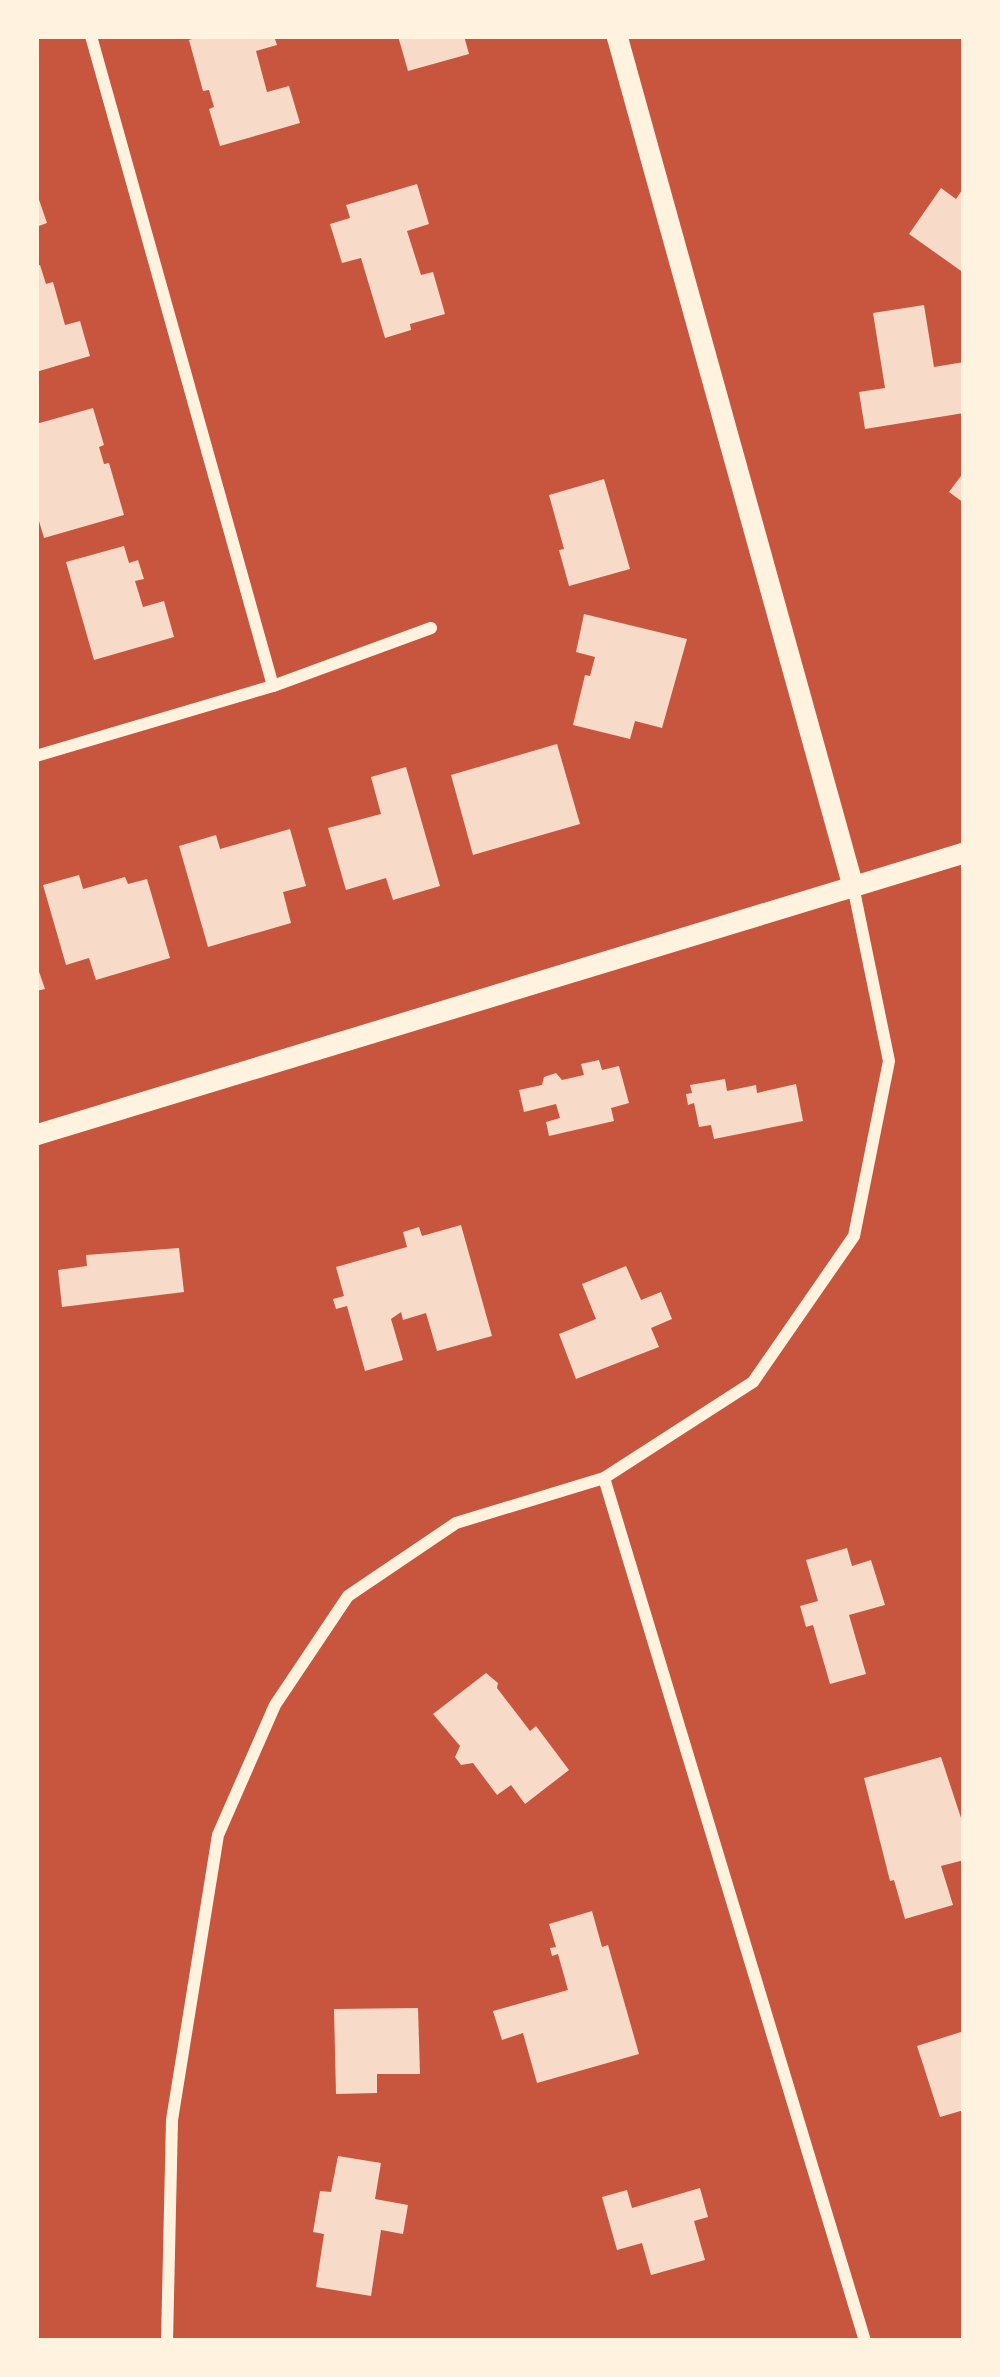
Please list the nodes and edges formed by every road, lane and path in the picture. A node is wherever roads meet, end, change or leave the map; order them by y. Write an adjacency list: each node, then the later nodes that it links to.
1 (92, 36): 4 (street)
2 (617, 36): 7 (street)
3 (431, 628): 4 (street)
4 (273, 686): 5 (street)
5 (36, 756)
6 (964, 853): 7 (street)
7 (854, 886): 8 (street); 9 (street)
8 (36, 1135)
9 (604, 1478): 10 (street); 11 (street)
10 (167, 2341)
11 (865, 2341)

